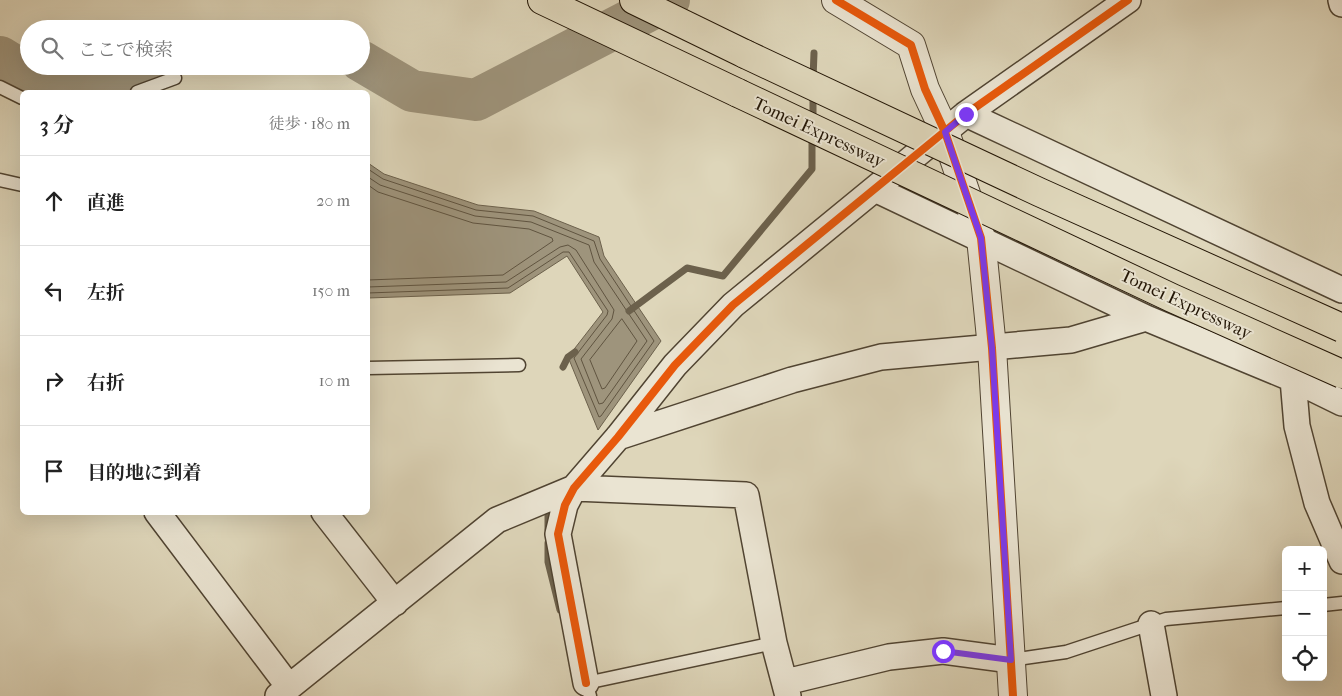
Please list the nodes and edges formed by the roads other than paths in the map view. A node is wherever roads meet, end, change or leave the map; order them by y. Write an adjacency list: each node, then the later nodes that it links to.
1 (542, 0): 23 (highway, Tomei Expressway, bridge)
2 (634, 0): 19 (highway, bridge)
3 (836, 0): 12 (street)
4 (1128, 0): 11 (street)
5 (1341, 0): 6 (street)
6 (1342, 4)
7 (175, 78): 9 (lane)
8 (0, 87): 10 (lane)
9 (142, 90)
10 (20, 97)
11 (966, 114): 12 (street); 17 (street)
12 (945, 132): 15 (street); 16 (street)
13 (0, 180): 14 (lane)
14 (20, 185)
15 (875, 189): 16 (street); 26 (street)
16 (981, 238): 18 (street); 20 (street)
17 (1342, 290)
18 (1146, 318): 20 (street); 24 (street)
19 (1342, 328)
20 (992, 348): 26 (street); 37 (street)
21 (519, 365): 22 (lane)
22 (370, 368)
23 (1342, 374)
24 (1293, 379): 25 (street); 30 (street)
25 (1342, 402)
26 (618, 437): 27 (street)
27 (574, 488): 31 (street); 36 (street); 38 (street)
28 (159, 515): 40 (street)
29 (326, 515): 31 (street)
30 (1342, 561)
31 (395, 603): 40 (street)
32 (1342, 603): 33 (lane)
33 (1327, 605)
34 (1282, 608): 35 (lane)
35 (1152, 624): 37 (lane); 42 (street)
36 (774, 643): 38 (lane); 39 (street)
37 (1011, 660): 39 (street); 41 (street)
38 (588, 689)
39 (787, 689)
40 (284, 692)
41 (1013, 696)
42 (1164, 696)

